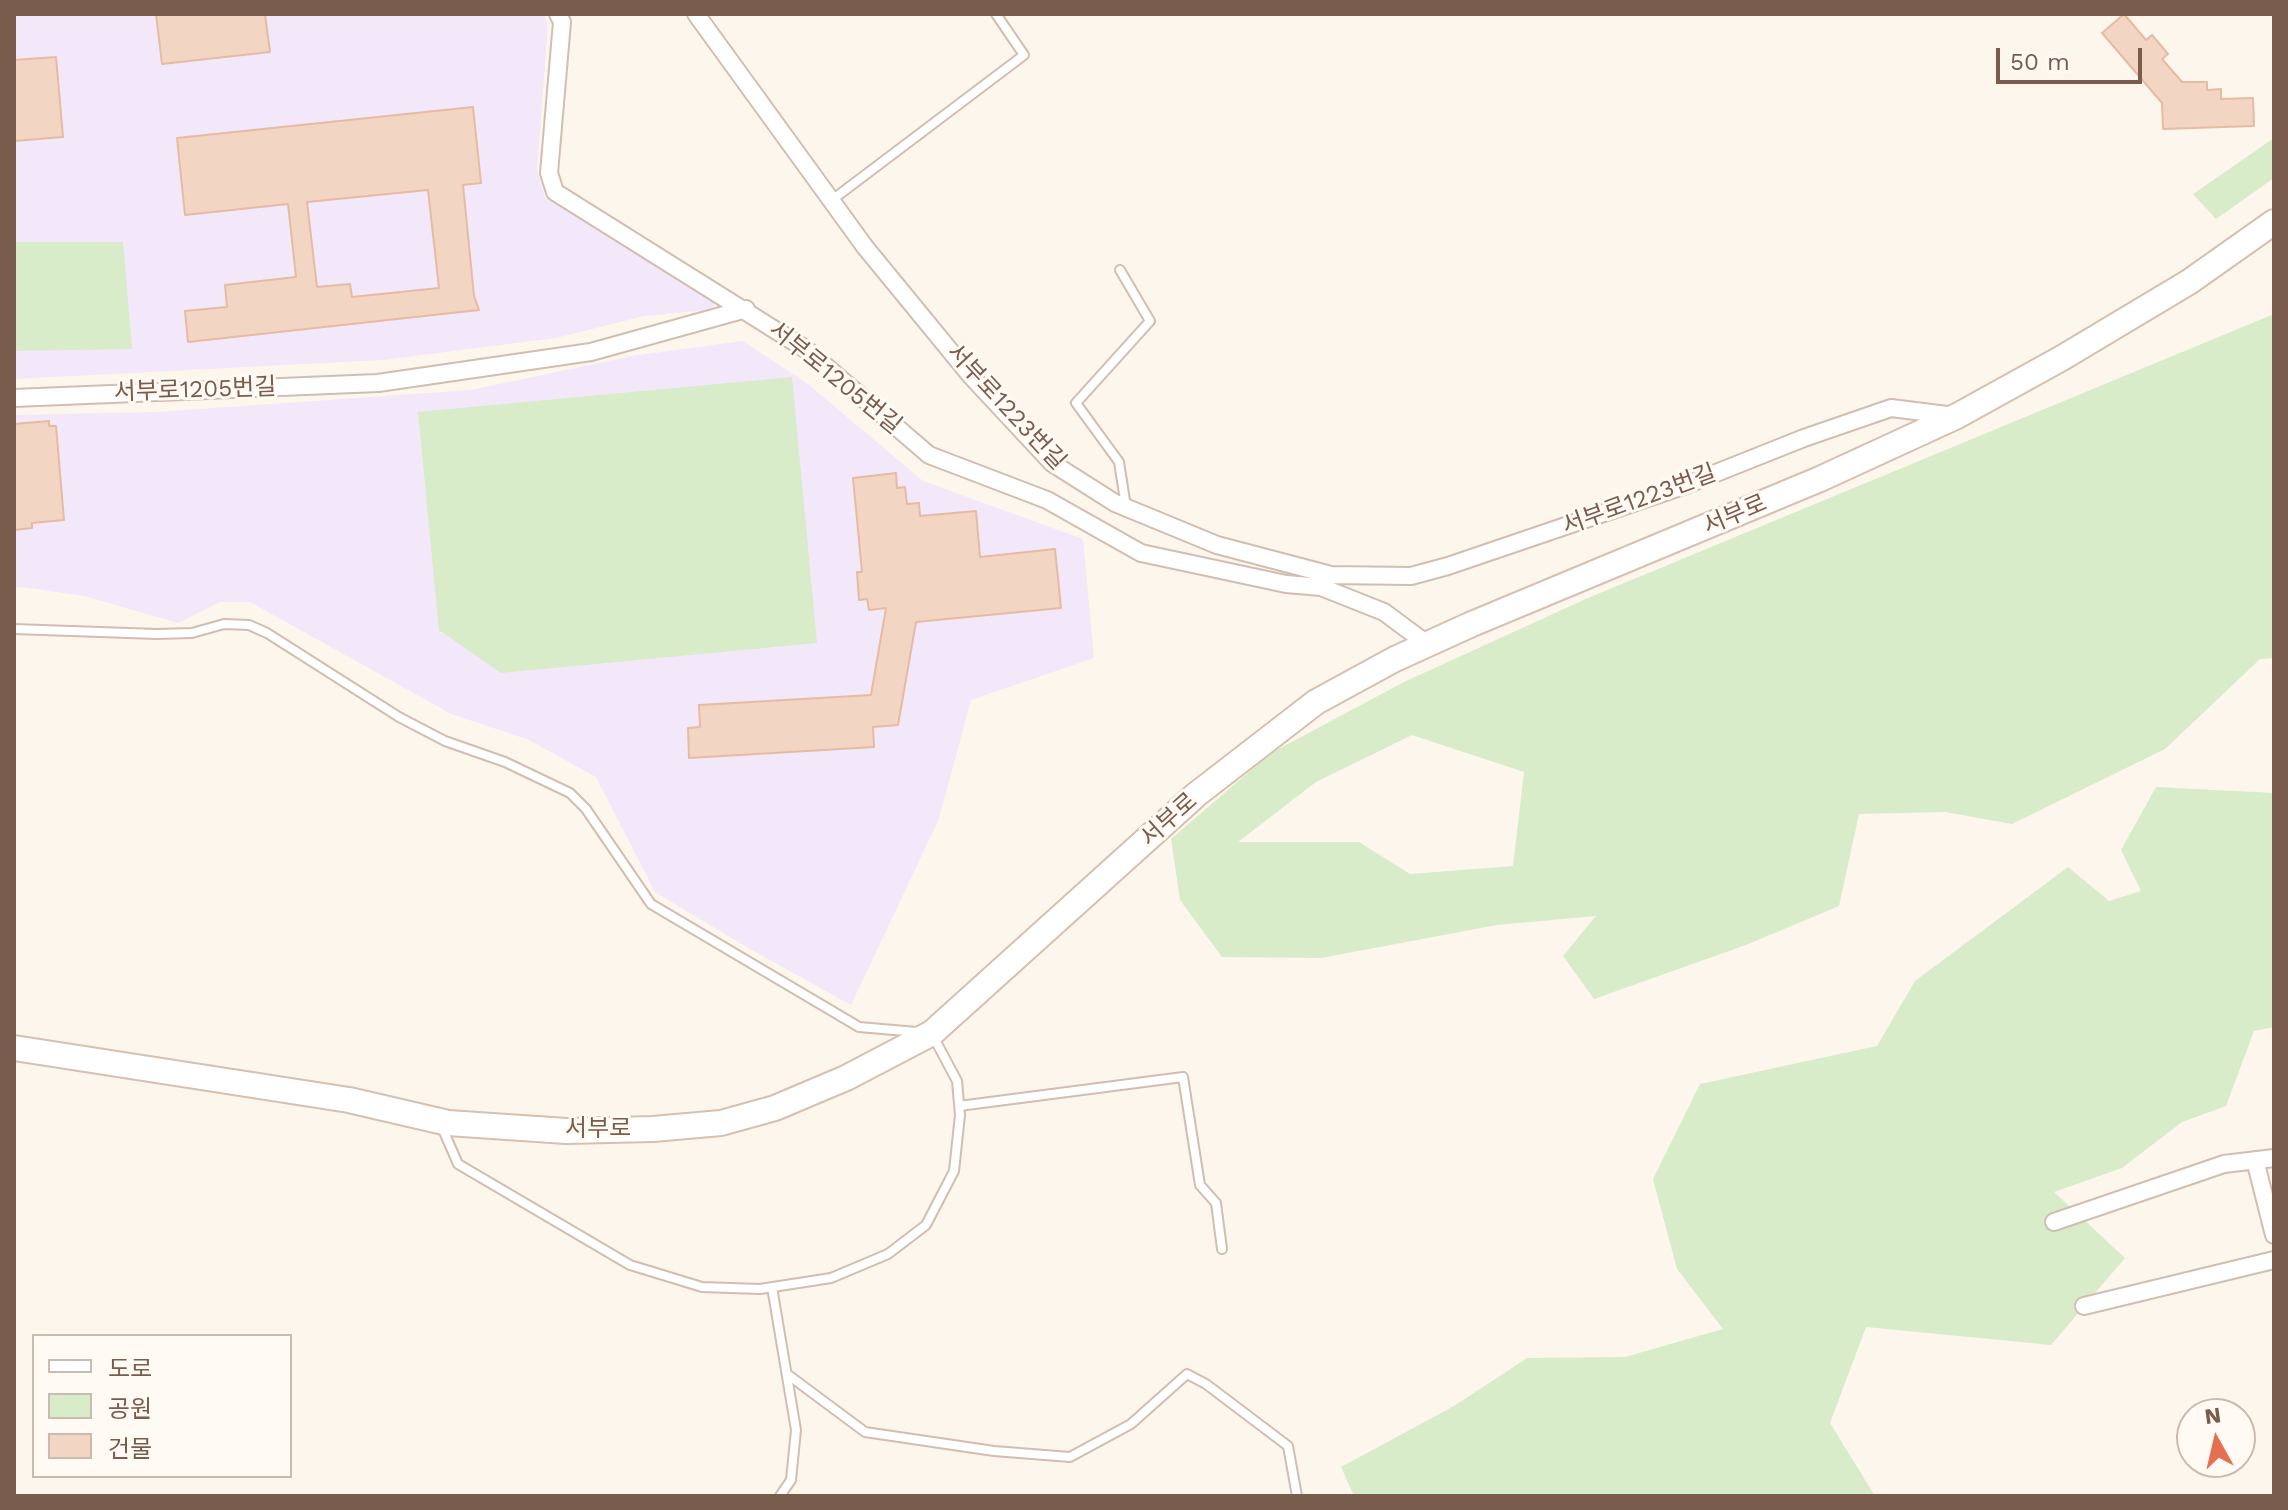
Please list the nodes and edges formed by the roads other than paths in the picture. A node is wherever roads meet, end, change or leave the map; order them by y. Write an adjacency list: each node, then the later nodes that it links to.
1 (558, 14): 7 (street)
2 (696, 14): 4 (street, 서부로1223번길)
3 (996, 14): 4 (lane)
4 (832, 200): 10 (street, 서부로1223번길)
5 (2274, 222): 9 (main road, 서부로)
6 (1120, 270): 10 (lane)
7 (746, 309): 8 (street, 서부로1205번길); 12 (street, 서부로1205번길)
8 (14, 398)
9 (1957, 416): 11 (street, 서부로1223번길); 14 (main road, 서부로)
10 (1127, 508): 11 (street, 서부로1223번길)
11 (1222, 547): 12 (street)
12 (1214, 569): 14 (street, 서부로1205번길)
13 (14, 629): 15 (lane)
14 (1427, 644): 15 (main road, 서부로)
15 (932, 1033): 17 (lane); 18 (main road, 서부로)
16 (14, 1048): 18 (main road, 서부로)
17 (959, 1106): 23 (lane); 25 (lane)
18 (439, 1121): 25 (lane)
19 (2274, 1158): 20 (street)
20 (2255, 1160): 21 (street); 22 (street)
21 (2054, 1222)
22 (2274, 1235)
23 (1222, 1249)
24 (2274, 1260): 26 (street)
25 (772, 1287): 27 (lane)
26 (2084, 1306)
27 (787, 1374): 28 (lane); 29 (lane)
28 (780, 1496)
29 (1297, 1496)

